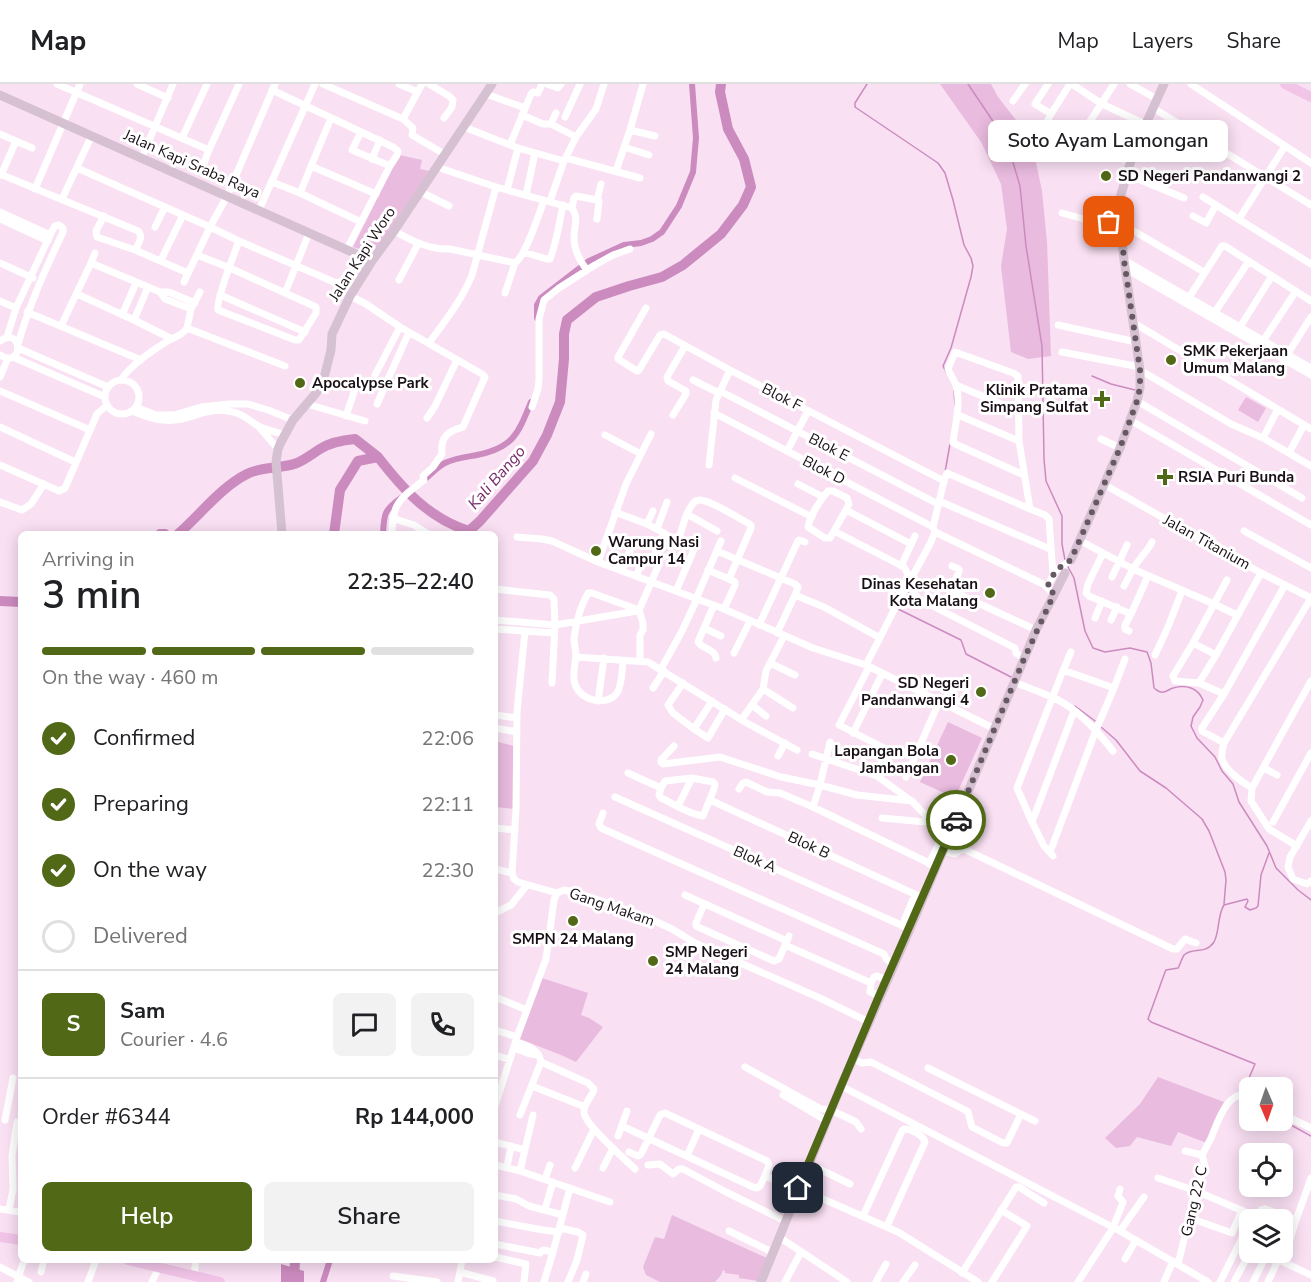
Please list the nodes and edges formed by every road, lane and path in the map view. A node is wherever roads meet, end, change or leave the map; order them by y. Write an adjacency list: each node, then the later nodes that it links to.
1 (57, 84): 28 (street)
2 (80, 84): 28 (street)
3 (137, 84): 33 (street)
4 (173, 84): 33 (street)
5 (207, 84): 56 (street)
6 (240, 84): 64 (street)
7 (315, 84): 37 (street)
8 (323, 84): 44 (street)
9 (399, 84): 29 (street)
10 (422, 84): 29 (street)
11 (429, 84): 43 (street)
12 (492, 84): 30 (street, Jalan Kapi Woro)
13 (542, 84): 38 (street)
14 (547, 84): 15 (street)
15 (561, 84)
16 (580, 84): 41 (street)
17 (604, 84): 55 (street)
18 (643, 84): 50 (street)
19 (1025, 84): 34 (street)
20 (1048, 84): 40 (street)
21 (1071, 84): 36 (street); 40 (street)
22 (1114, 84): 36 (street)
23 (1130, 84): 35 (street)
24 (1164, 84): 35 (street)
25 (1191, 84): 60 (street)
26 (1285, 84): 32 (main road)
27 (274, 87): 37 (street); 92 (street)
28 (77, 92): 45 (street); 48 (street)
29 (418, 92): 44 (street)
30 (486, 94): 38 (street); 49 (street, Jalan Kapi Woro)
31 (0, 95): 45 (street, Jalan Kapi Sraba Raya)
32 (1311, 97)
33 (168, 98): 48 (street)
34 (1013, 101)
35 (1155, 103): 47 (street); 81 (street)
36 (1101, 104): 47 (street); 59 (street)
37 (305, 105): 42 (street); 83 (street)
38 (523, 112): 46 (street); 61 (street)
39 (556, 113): 46 (street)
40 (1052, 114): 59 (street)
41 (565, 117)
42 (332, 118): 51 (street); 74 (street)
43 (444, 118)
44 (403, 119): 66 (street)
45 (63, 123): 53 (street, Jalan Kapi Sraba Raya); 86 (street)
46 (551, 124): 55 (street)
47 (1145, 124): 71 (street)
48 (156, 127): 56 (street); 68 (street)
49 (464, 128): 61 (street); 66 (street, Jalan Kapi Woro)
50 (630, 130): 54 (street); 62 (street)
51 (361, 132): 57 (street); 69 (street)
52 (0, 134): 58 (street)
53 (92, 135): 68 (street, Jalan Kapi Sraba Raya); 77 (street)
54 (655, 136)
55 (576, 137): 70 (street)
56 (182, 138): 64 (street)
57 (380, 140): 69 (street); 75 (street)
58 (16, 141): 63 (street); 80 (street)
59 (1074, 146): 71 (street)
60 (1285, 146): 73 (street); 81 (street)
61 (514, 147): 65 (street); 87 (street)
62 (624, 147): 67 (street); 78 (street)
63 (32, 148)
64 (209, 150): 72 (street)
65 (535, 153): 70 (street); 91 (street)
66 (446, 154): 76 (street, Jalan Kapi Woro)
67 (649, 155)
68 (142, 157): 92 (street, Jalan Kapi Sraba Raya)
69 (372, 159): 75 (street)
70 (565, 159): 78 (street); 96 (street)
71 (1131, 161): 79 (street)
72 (204, 163)
73 (1311, 163)
74 (311, 166): 89 (street); 90 (street)
75 (390, 166): 90 (street)
76 (437, 167): 85 (street); 88 (street, Jalan Kapi Woro)
77 (78, 168): 95 (street); 102 (street)
78 (616, 171): 82 (street)
79 (1126, 174): 94 (street); 114 (street)
80 (1, 175): 86 (street)
81 (1267, 177): 100 (street); 112 (street)
82 (640, 178)
83 (272, 182): 89 (street); 105 (street)
84 (601, 184): 97 (street)
85 (496, 187): 87 (street); 128 (street)
86 (34, 189): 95 (street)
87 (507, 190): 91 (street)
88 (421, 192): 101 (street); 117 (street, Jalan Kapi Woro)
89 (300, 193): 113 (street)
90 (376, 194): 113 (street)
91 (526, 195): 96 (street)
92 (227, 196): 105 (street, Jalan Kapi Sraba Raya); 116 (street)
93 (1203, 197): 99 (street)
94 (1184, 198)
95 (62, 199): 109 (street)
96 (547, 200): 98 (street); 125 (street)
97 (597, 200): 103 (street); 111 (street)
98 (563, 205): 103 (street); 125 (street)
99 (1216, 205): 110 (street); 112 (street)
100 (1311, 205)
101 (449, 206)
102 (165, 207): 107 (street); 115 (street)
103 (573, 208): 104 (street); 139 (street)
104 (583, 209)
105 (259, 210): 118 (street, Jalan Kapi Sraba Raya)
106 (1062, 213): 114 (street)
107 (183, 215): 116 (street); 129 (street)
108 (2, 216): 119 (street)
109 (104, 216): 124 (street); 124 (street)
110 (1193, 216)
111 (597, 219)
112 (1239, 219): 136 (street)
113 (361, 222): 122 (street)
114 (1121, 224): 135 (street); 140 (street)
115 (155, 227)
116 (210, 227): 120 (street); 127 (street)
117 (394, 231): 121 (street); 130 (street, Jalan Kapi Woro)
118 (309, 233): 122 (street, Jalan Kapi Sraba Raya); 137 (street)
119 (49, 238): 144 (street); 146 (street)
120 (238, 241): 137 (street); 138 (street)
121 (418, 244): 128 (street); 145 (street)
122 (347, 249): 130 (street, Jalan Kapi Sraba Raya)
123 (630, 249): 139 (street)
124 (135, 250): 129 (street)
125 (523, 252): 134 (street)
126 (95, 254): 133 (street)
127 (197, 255): 138 (street); 141 (street)
128 (477, 255): 134 (street); 179 (street)
129 (161, 260): 141 (street)
130 (372, 261): 156 (street, Jalan Kapi Woro)
131 (1249, 261): 140 (street); 143 (street); 164 (street)
132 (0, 263): 144 (street)
133 (91, 263): 148 (street); 154 (street)
134 (515, 263): 153 (street)
135 (1125, 264): 157 (street); 168 (street)
136 (1311, 264)
137 (296, 265): 142 (street); 150 (street)
138 (230, 268): 155 (street); 174 (street)
139 (586, 268): 207 (street)
140 (1204, 272): 157 (street)
141 (188, 273): 147 (street)
142 (348, 273)
143 (1272, 276): 151 (street); 172 (street)
144 (30, 277): 146 (street); 161 (street)
145 (399, 280)
146 (40, 281): 163 (street)
147 (184, 282)
148 (136, 283): 149 (street); 165 (street)
149 (148, 287): 160 (street); 167 (street)
150 (287, 288)
151 (1296, 291): 159 (street); 180 (street)
152 (200, 292): 160 (street)
153 (506, 292)
154 (77, 294): 165 (street); 170 (street)
155 (220, 295): 174 (street); 174 (street)
156 (350, 296): 171 (street); 204 (street, Jalan Kapi Woro)
157 (1187, 299): 164 (street); 180 (street)
158 (0, 301): 161 (street)
159 (1311, 301)
160 (193, 306): 173 (street)
161 (15, 308): 176 (street)
162 (646, 308): 182 (street, Blok F)
163 (27, 312): 170 (street); 181 (street)
164 (1215, 312): 172 (street)
165 (122, 315): 167 (street)
166 (1311, 317): 184 (street)
167 (134, 320): 177 (street)
168 (1134, 323): 178 (street); 209 (street)
169 (1058, 325): 178 (street)
170 (61, 326): 187 (street)
171 (400, 327): 175 (street); 193 (street)
172 (1240, 327): 180 (street)
173 (187, 328): 177 (street); 189 (street)
174 (305, 332)
175 (409, 332): 179 (street); 205 (street)
176 (2, 339): 181 (street)
177 (172, 339): 187 (street)
178 (1136, 342): 190 (street)
179 (429, 343): 188 (street)
180 (1261, 343): 184 (street); 192 (street)
181 (18, 346): 186 (street); 199 (street)
182 (684, 346): 191 (street, Blok F); 213 (street)
183 (1062, 352): 190 (street)
184 (1287, 354): 192 (street)
185 (0, 355): 186 (street)
186 (11, 358): 194 (street); 202 (street)
187 (141, 360): 195 (street)
188 (457, 360): 216 (street); 256 (street)
189 (285, 366)
190 (1140, 369): 203 (street); 228 (street)
191 (730, 370): 201 (street); 210 (street, Blok F)
192 (1310, 370)
193 (375, 375)
194 (0, 377)
195 (121, 380): 199 (street); 208 (street)
196 (693, 380): 201 (street, Blok E)
197 (357, 383): 215 (street)
198 (956, 385): 211 (street); 211 (street); 214 (street)
199 (108, 387): 202 (street)
200 (0, 391): 223 (street)
201 (720, 392): 212 (street); 224 (street, Blok E)
202 (105, 397): 206 (street)
203 (1137, 401): 218 (street); 247 (street)
204 (306, 404): 215 (street); 217 (street, Jalan Kapi Woro)
205 (377, 404)
206 (107, 405): 208 (street); 223 (street)
207 (532, 407)
208 (134, 409): 217 (street); 220 (street)
209 (1278, 409): 222 (street); 228 (street)
210 (808, 411): 224 (street); 242 (street, Blok F)
211 (1018, 411): 230 (street)
212 (714, 413): 233 (street, Blok D); 238 (street)
213 (673, 415)
214 (958, 415): 230 (street); 240 (street)
215 (346, 416): 219 (street)
216 (427, 418)
217 (293, 420): 226 (street, Jalan Kapi Woro)
218 (1130, 420): 231 (street); 259 (street)
219 (365, 421)
220 (258, 426): 226 (street); 232 (street)
221 (0, 427): 236 (street)
222 (1308, 427): 234 (street)
223 (90, 430): 236 (street)
224 (797, 431): 233 (street); 250 (street, Blok E)
225 (651, 434): 235 (street)
226 (285, 435): 232 (street, Jalan Kapi Woro)
227 (605, 435): 235 (street)
228 (1263, 438): 234 (street)
229 (1101, 440): 231 (street)
230 (1019, 441): 240 (street)
231 (1120, 448): 245 (street)
232 (278, 449): 261 (street, Jalan Kapi Woro)
233 (787, 451): 260 (street, Blok D)
234 (1289, 453): 239 (street)
235 (641, 454): 254 (street)
236 (75, 462): 243 (street)
237 (0, 465): 243 (street)
238 (709, 465)
239 (1311, 466)
240 (1024, 475): 251 (street)
241 (735, 478): 257 (street)
242 (944, 481): 250 (street); 251 (street)
243 (44, 484): 248 (street)
244 (798, 484): 246 (street)
245 (1105, 485): 270 (street); 290 (street, Jalan Titanium)
246 (823, 497): 252 (street); 257 (street)
247 (1302, 498)
248 (0, 502)
249 (667, 502): 267 (street)
250 (938, 503): 260 (street); 276 (street, Blok E)
251 (1030, 508): 276 (street)
252 (846, 510): 265 (street); 284 (street)
253 (653, 511): 258 (street)
254 (615, 512): 258 (street); 282 (street)
255 (687, 514): 264 (street); 269 (street); 279 (street)
256 (393, 517): 262 (street); 263 (street)
257 (812, 518): 265 (street)
258 (647, 524): 267 (street)
259 (1311, 525)
260 (934, 529): 298 (street); 304 (street, Blok D)
261 (282, 531)
262 (392, 531)
263 (423, 531)
264 (717, 531)
265 (834, 531): 284 (street)
266 (1244, 531): 286 (street)
267 (660, 532): 269 (street); 281 (street)
268 (517, 537): 282 (street)
269 (678, 540): 303 (street)
270 (1079, 540): 278 (street); 280 (street)
271 (721, 541): 277 (street)
272 (805, 542): 295 (street)
273 (1152, 542): 287 (street)
274 (632, 545): 289 (street)
275 (1127, 545): 283 (street)
276 (1050, 549): 291 (street)
277 (717, 551): 279 (street); 288 (street)
278 (1103, 553): 283 (street); 310 (street)
279 (737, 560): 295 (street); 296 (street)
280 (1071, 560): 291 (street)
281 (652, 561): 292 (street); 299 (street)
282 (598, 562): 289 (street)
283 (1119, 562): 287 (street); 294 (street)
284 (901, 566): 298 (street)
285 (952, 566): 328 (street)
286 (1311, 568)
287 (1133, 569): 293 (street); 301 (street)
288 (708, 570): 296 (street); 308 (street)
289 (622, 571): 292 (street)
290 (1262, 573): 300 (street, Jalan Titanium); 317 (street)
291 (1059, 574): 304 (street)
292 (636, 576): 299 (street)
293 (1148, 576): 305 (street); 316 (street)
294 (1112, 577)
295 (779, 578): 306 (street); 324 (street)
296 (729, 579): 314 (street)
297 (1227, 580): 311 (street)
298 (910, 581): 333 (street); 336 (street)
299 (651, 582): 303 (street); 315 (street)
300 (1285, 585): 307 (street, Jalan Titanium); 362 (street)
301 (1124, 586)
302 (498, 589): 327 (street)
303 (676, 591): 308 (street)
304 (1050, 591): 328 (street)
305 (1182, 591): 311 (street); 339 (street)
306 (795, 595): 331 (street); 333 (street)
307 (1311, 598): 383 (street)
308 (696, 599): 312 (street); 350 (street)
309 (616, 601): 315 (street); 318 (street); 323 (street)
310 (1102, 601): 313 (street); 319 (street)
311 (1214, 604): 317 (street); 334 (street)
312 (714, 606): 314 (street); 325 (street)
313 (1117, 607): 316 (street); 321 (street)
314 (724, 609): 322 (street)
315 (639, 610): 318 (street); 347 (street)
316 (1131, 614): 330 (street)
317 (1237, 615): 340 (street)
318 (611, 617): 323 (street)
319 (1095, 618)
320 (498, 620): 327 (street)
321 (1111, 620)
322 (750, 621): 324 (street); 338 (street)
323 (577, 622): 327 (street); 341 (street)
324 (759, 625): 331 (street)
325 (704, 628): 332 (street); 343 (street)
326 (498, 629): 329 (street)
327 (555, 629): 329 (street); 357 (street)
328 (1036, 630): 335 (street)
329 (525, 631): 373 (street)
330 (1129, 631)
331 (781, 634): 348 (street); 349 (street)
332 (721, 636)
333 (880, 638): 349 (street)
334 (1193, 643): 340 (street); 356 (street)
335 (1029, 647): 336 (street); 344 (street)
336 (1015, 648): 344 (street)
337 (1071, 652): 351 (street)
338 (734, 653)
339 (1155, 655)
340 (1216, 655): 356 (street)
341 (576, 657): 342 (street); 364 (street)
342 (604, 658): 346 (street); 364 (street)
343 (716, 658)
344 (1024, 659): 355 (street)
345 (1125, 659): 360 (street)
346 (623, 661): 347 (street); 364 (street)
347 (640, 661): 350 (street)
348 (770, 663): 353 (street); 361 (street)
349 (867, 666): 352 (street); 380 (street)
350 (663, 670): 358 (street); 359 (street)
351 (1062, 673): 360 (street); 363 (street)
352 (882, 674): 366 (street); 380 (street)
353 (795, 675)
354 (1311, 681): 392 (street)
355 (1014, 682): 363 (street); 377 (street)
356 (1199, 682): 362 (street)
357 (552, 683)
358 (683, 683): 365 (street); 376 (street)
359 (653, 688)
360 (1114, 688): 378 (street)
361 (763, 689): 367 (street); 368 (street)
362 (1224, 694): 383 (street)
363 (1051, 697): 370 (street); 410 (street)
364 (598, 701)
365 (712, 701): 369 (street); 376 (street)
366 (939, 702): 377 (street); 395 (street)
367 (752, 705): 372 (street); 374 (street)
368 (793, 708)
369 (725, 709): 374 (street); 376 (street)
370 (1074, 711): 378 (street); 410 (street)
371 (498, 715): 373 (street)
372 (766, 716)
373 (517, 718): 379 (street)
374 (742, 719): 382 (street)
375 (498, 729): 379 (street)
376 (694, 729)
377 (995, 729): 413 (street)
378 (1096, 730): 387 (street); 410 (street)
379 (517, 732): 414 (street)
380 (853, 733): 385 (street)
381 (830, 742): 391 (street)
382 (785, 743): 386 (street); 390 (street)
383 (1224, 743): 399 (street)
384 (674, 746): 397 (street)
385 (886, 749)
386 (797, 750)
387 (1113, 751)
388 (1311, 753): 411 (street)
389 (812, 754): 391 (street)
390 (777, 756)
391 (826, 759): 397 (street); 403 (street)
392 (1264, 768): 394 (street); 399 (street)
393 (628, 773): 398 (street)
394 (1277, 775)
395 (906, 777)
396 (692, 778): 398 (street); 402 (street); 404 (street)
397 (820, 785): 403 (street); 405 (street)
398 (661, 788): 404 (street)
399 (1252, 788): 415 (street)
400 (739, 789): 405 (street)
401 (615, 797): 428 (street, Blok A)
402 (710, 800): 404 (street); 424 (street, Blok B)
403 (912, 801): 408 (street)
404 (678, 806)
405 (813, 807): 418 (street)
406 (603, 813): 431 (street)
407 (882, 818): 408 (street)
408 (927, 819): 413 (street)
409 (1311, 821): 415 (street)
410 (1032, 822)
411 (1273, 822)
412 (498, 828): 414 (street)
413 (950, 828): 416 (street); 417 (street); 418 (street)
414 (515, 830): 420 (street)
415 (1297, 846): 421 (street)
416 (962, 848): 417 (street); 430 (street)
417 (943, 851): 418 (street)
418 (934, 866): 424 (street)
419 (498, 870): 420 (street)
420 (512, 873): 422 (street)
421 (1309, 883)
422 (527, 885): 423 (street); 427 (street)
423 (557, 893): 436 (street, Gang Makam); 437 (street, Gang Makam)
424 (916, 894): 428 (street)
425 (685, 895): 426 (street)
426 (705, 904): 429 (street); 429 (street)
427 (498, 912)
428 (906, 927): 431 (street)
429 (787, 940): 433 (street)
430 (1196, 943)
431 (895, 960): 432 (street)
432 (886, 980): 433 (street); 434 (street)
433 (871, 983): 434 (street)
434 (879, 996): 437 (street)
435 (498, 998): 436 (street)
436 (527, 1010): 439 (street, Gang Makam)
437 (869, 1022): 442 (street)
438 (498, 1032): 439 (street)
439 (516, 1042): 441 (street); 443 (street, Gang Makam)
440 (498, 1056): 443 (street)
441 (540, 1059): 448 (street); 454 (street)
442 (854, 1059): 449 (street); 457 (street)
443 (510, 1060): 447 (street, Gang Makam)
444 (745, 1067): 455 (street)
445 (928, 1068): 457 (street)
446 (13, 1078): 452 (street)
447 (498, 1083)
448 (532, 1086): 454 (street); 458 (street)
449 (841, 1086): 455 (street); 523 (street)
450 (783, 1095): 462 (street)
451 (0, 1096): 452 (street)
452 (9, 1098): 461 (street)
453 (1239, 1098): 479 (street)
454 (585, 1107): 468 (street)
455 (831, 1110): 462 (street); 470 (street)
456 (627, 1111): 465 (street)
457 (1021, 1114): 463 (street)
458 (520, 1115)
459 (533, 1115): 476 (street)
460 (1293, 1119): 467 (street)
461 (2, 1120): 464 (street)
462 (826, 1121): 482 (street)
463 (1035, 1121)
464 (18, 1123)
465 (622, 1126): 471 (street); 472 (street)
466 (18, 1128): 510 (street)
467 (1311, 1128)
468 (594, 1129): 475 (street); 486 (street)
469 (699, 1129): 472 (street); 480 (street); 490 (street)
470 (861, 1129)
471 (618, 1136)
472 (649, 1139): 478 (street); 480 (street)
473 (498, 1143): 474 (street)
474 (511, 1146): 476 (street); 485 (street)
475 (613, 1148): 487 (street); 488 (street)
476 (525, 1150): 489 (street)
477 (1185, 1150): 479 (street, Gang 22 C)
478 (629, 1152)
479 (1202, 1155): 500 (street, Gang 22 C)
480 (687, 1156): 490 (street)
481 (550, 1164): 493 (street)
482 (809, 1164): 496 (street); 498 (street)
483 (648, 1165): 514 (street)
484 (498, 1166): 485 (street)
485 (507, 1167): 489 (street)
486 (575, 1168)
487 (603, 1168)
488 (635, 1169)
489 (520, 1171): 493 (street)
490 (765, 1176): 495 (street)
491 (1158, 1178): 500 (street)
492 (1311, 1178): 503 (street)
493 (544, 1179): 494 (street)
494 (552, 1182): 497 (street); 508 (street)
495 (787, 1185): 498 (street); 514 (street)
496 (850, 1185)
497 (570, 1188): 504 (street); 513 (street)
498 (798, 1188): 514 (street); 515 (street)
499 (1120, 1190): 523 (street)
500 (1196, 1191): 509 (street); 517 (street, Gang 22 C)
501 (498, 1196): 508 (street)
502 (1144, 1197): 523 (street)
503 (1303, 1198): 505 (street); 519 (street)
504 (610, 1202)
505 (1311, 1202)
506 (1044, 1203): 511 (street)
507 (0, 1209): 510 (street)
508 (545, 1209): 513 (street)
509 (1240, 1209)
510 (9, 1210): 512 (street)
511 (1001, 1210): 553 (street); 577 (street)
512 (18, 1212)
513 (563, 1215): 524 (street)
514 (787, 1216): 527 (street)
515 (862, 1216): 521 (street); 521 (street)
516 (1239, 1217): 517 (street)
517 (1190, 1218): 543 (street, Gang 22 C)
518 (1293, 1219): 519 (street)
519 (1296, 1220): 522 (street)
520 (498, 1222): 524 (street)
521 (887, 1226): 553 (street)
522 (1293, 1228)
523 (1117, 1229): 529 (street); 578 (street)
524 (559, 1230): 532 (street); 569 (street)
525 (729, 1231): 533 (street)
526 (0, 1237): 528 (main road)
527 (778, 1237): 533 (street); 534 (street)
528 (18, 1240)
529 (1136, 1240): 536 (street); 543 (street)
530 (1239, 1244): 581 (street)
531 (498, 1245): 532 (street)
532 (554, 1252): 560 (street)
533 (772, 1252): 571 (street)
534 (801, 1252): 572 (street); 573 (street)
535 (498, 1258): 568 (street)
536 (1125, 1259)
537 (23, 1263): 559 (street)
538 (43, 1263): 551 (street)
539 (95, 1263): 563 (street)
540 (159, 1263): 558 (main road); 564 (street)
541 (196, 1263): 556 (street)
542 (462, 1263): 552 (street)
543 (1175, 1263): 579 (street, Gang 22 C); 580 (street)
544 (1244, 1263): 582 (street)
545 (1261, 1263): 583 (street)
546 (1279, 1263): 584 (street)
547 (1284, 1263): 555 (street)
548 (886, 1264): 574 (street)
549 (915, 1265): 575 (street)
550 (0, 1267): 559 (street)
551 (41, 1272)
552 (460, 1272): 561 (street); 567 (street)
553 (962, 1273): 576 (street)
554 (586, 1274): 570 (street)
555 (1311, 1275)
556 (194, 1276): 558 (main road); 565 (main road)
557 (393, 1276): 566 (street)
558 (178, 1277)
559 (18, 1279): 562 (street)
560 (544, 1279)
561 (493, 1281)
562 (29, 1282)
563 (88, 1282)
564 (152, 1282)
565 (220, 1282)
566 (437, 1282)
567 (458, 1282)
568 (525, 1282)
569 (568, 1282)
570 (584, 1282)
571 (761, 1282)
572 (785, 1282)
573 (847, 1282)
574 (876, 1282)
575 (903, 1282)
576 (978, 1282)
577 (992, 1282)
578 (1078, 1282)
579 (1164, 1282)
580 (1208, 1282)
581 (1220, 1282)
582 (1234, 1282)
583 (1253, 1282)
584 (1268, 1282)

